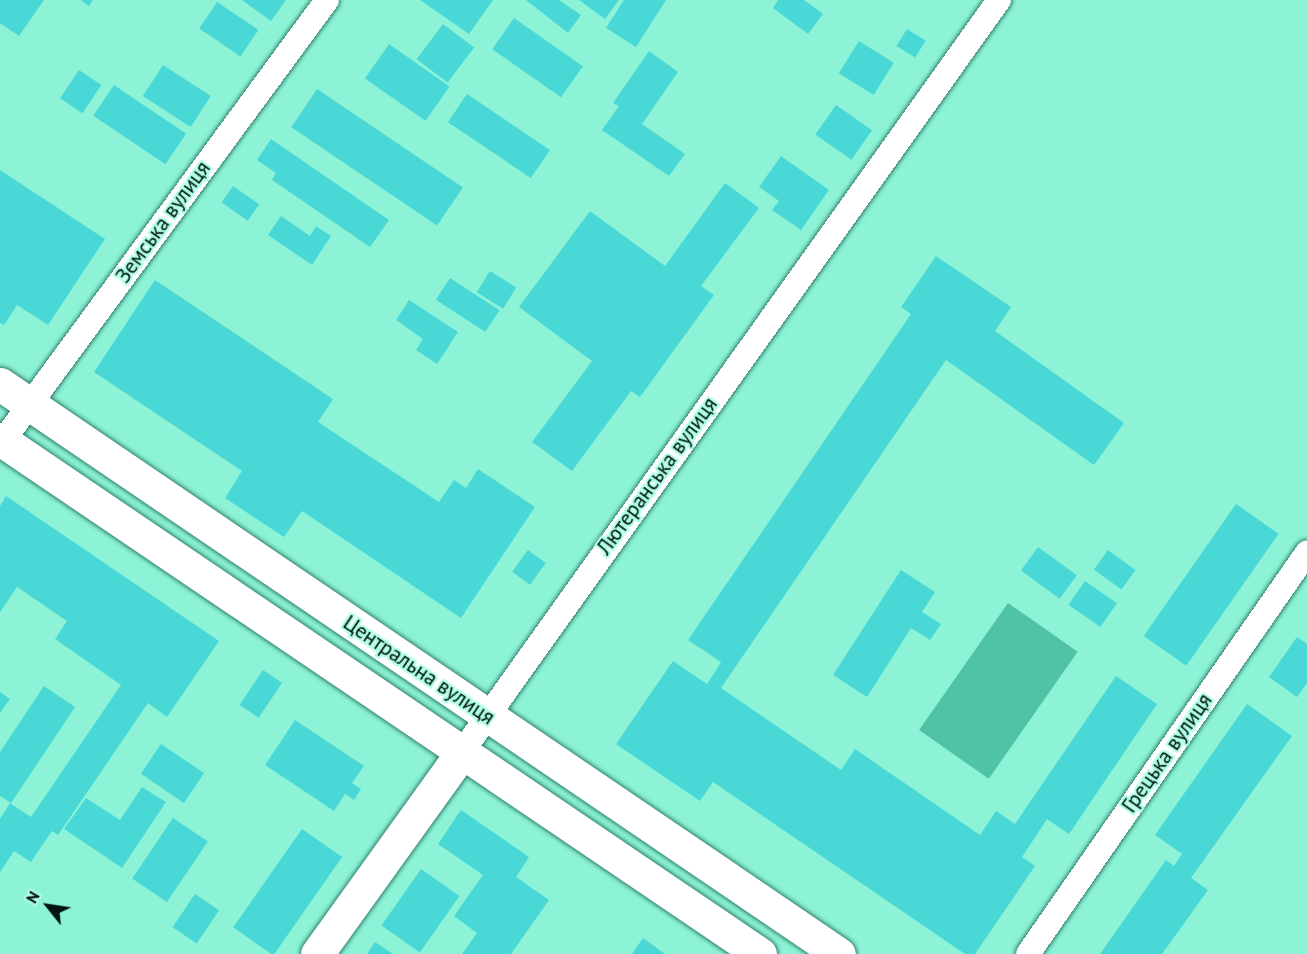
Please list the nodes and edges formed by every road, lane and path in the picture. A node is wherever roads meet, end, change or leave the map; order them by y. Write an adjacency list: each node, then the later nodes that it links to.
1 (327, 0): 4 (street, Земська вулиця)
2 (999, 0): 7 (street, Лютеранська вулиця)
3 (0, 384): 4 (main road, Центральна вулиця)
4 (29, 404): 5 (street, Земська вулиця); 7 (main road, Центральна вулиця)
5 (1, 441): 8 (main road, Центральна вулиця)
6 (1307, 553): 12 (street, Грецька вулиця)
7 (487, 716): 8 (street, Лютеранська вулиця); 11 (main road, Центральна вулиця)
8 (462, 752): 9 (main road, Лютеранська вулиця); 10 (main road, Центральна вулиця)
9 (317, 954)
10 (760, 954)
11 (838, 954)
12 (1028, 954)

